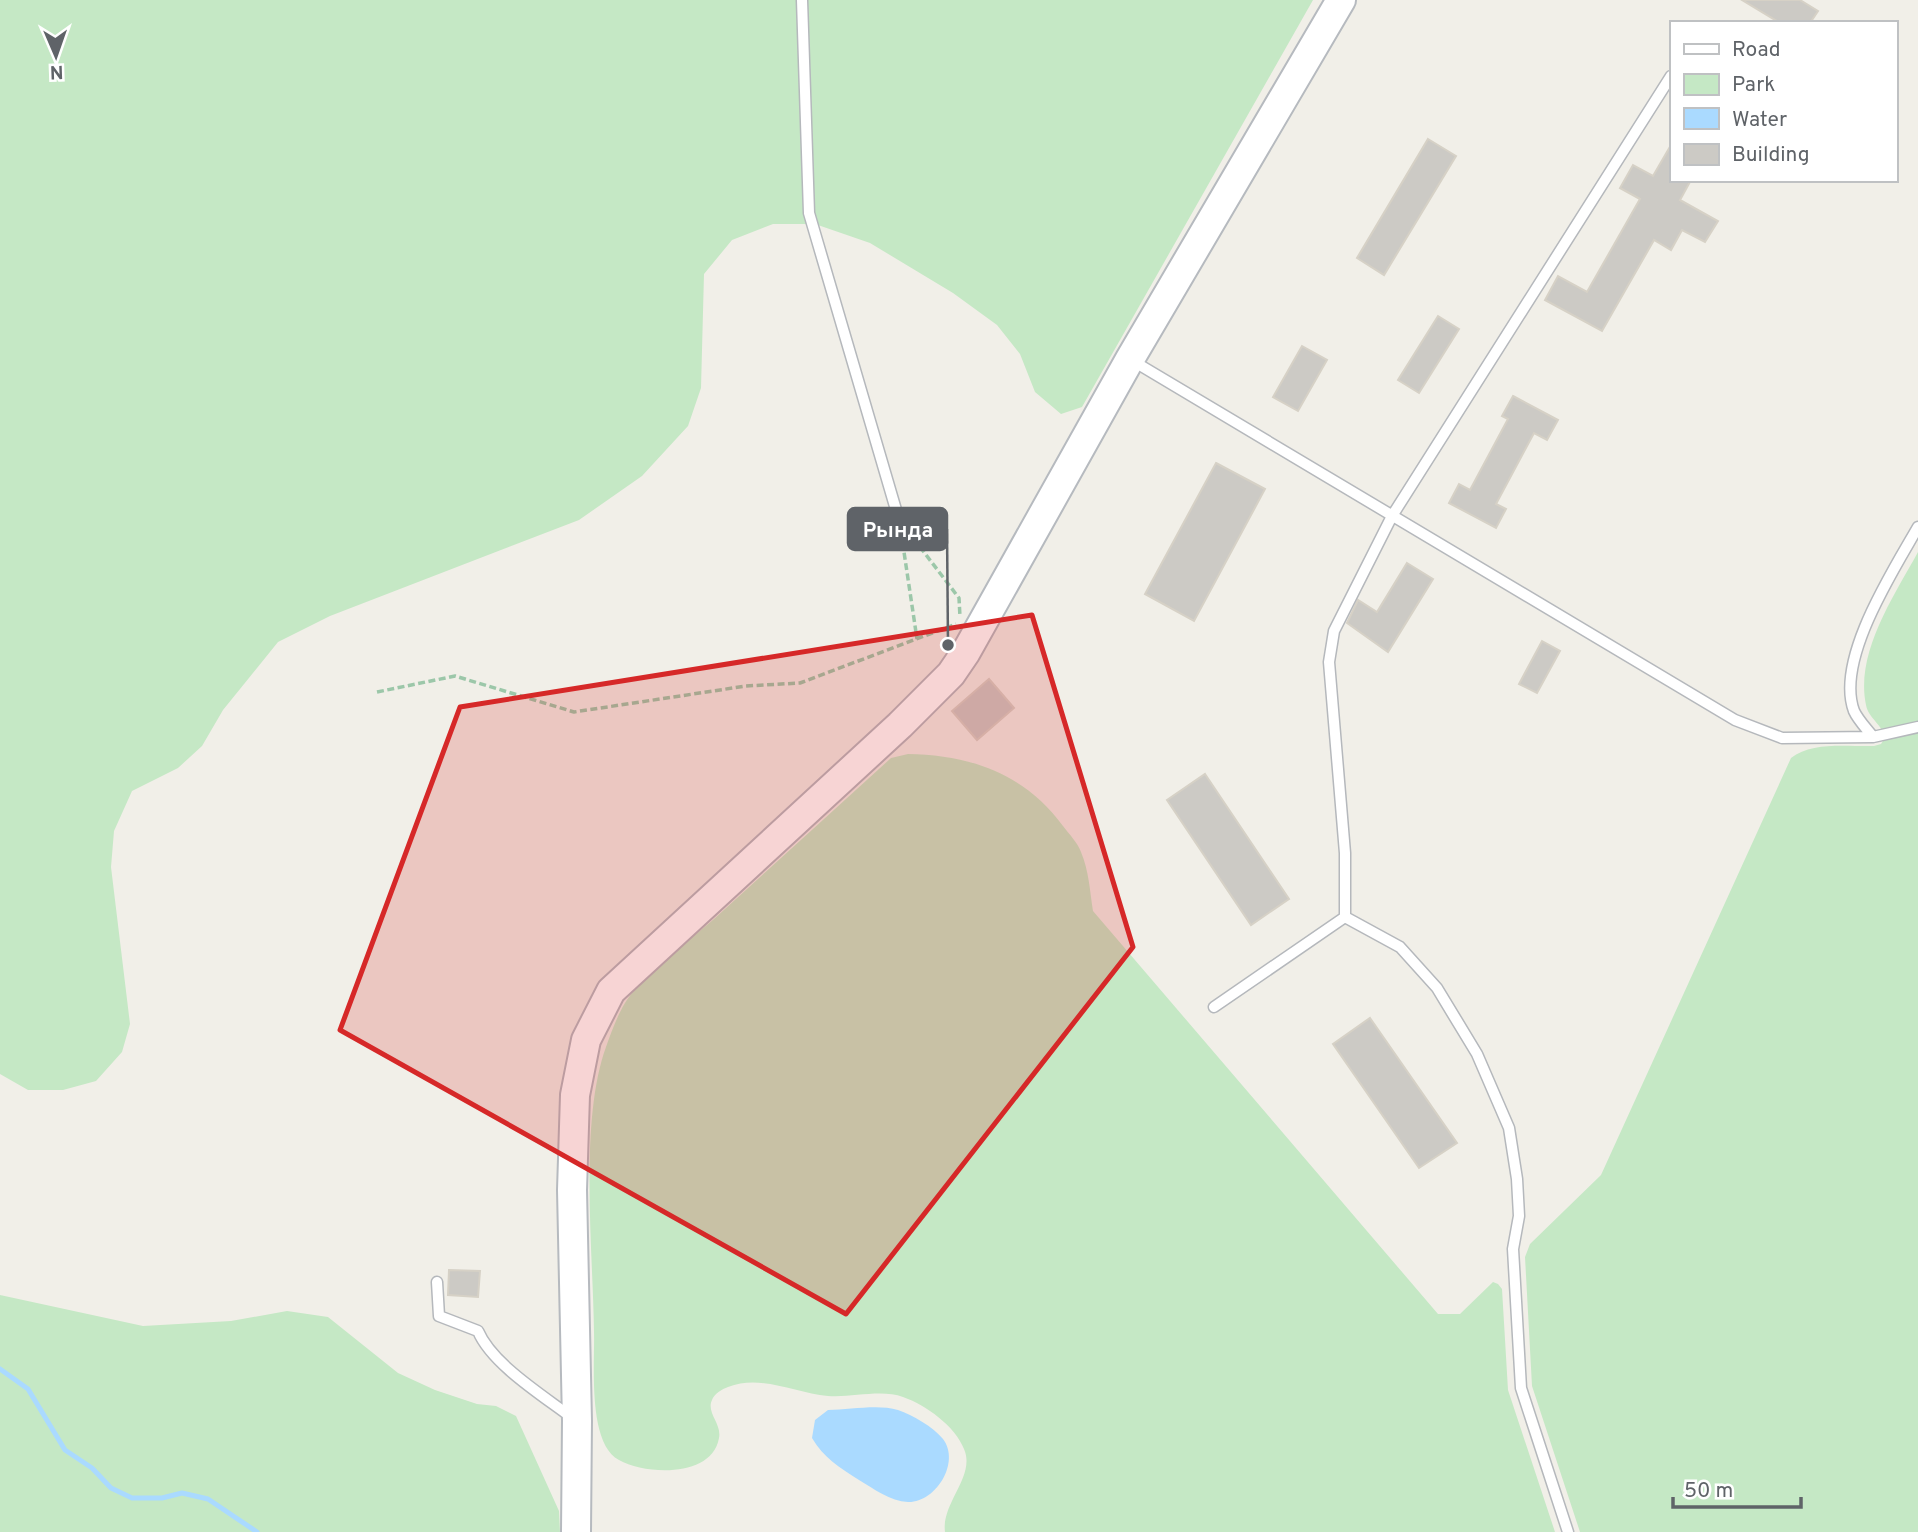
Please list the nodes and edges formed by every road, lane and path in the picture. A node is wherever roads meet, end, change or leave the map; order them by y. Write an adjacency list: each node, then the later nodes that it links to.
1 (802, 0): 6 (lane)
2 (1340, 0): 4 (main road)
3 (1670, 78): 5 (lane)
4 (1130, 359): 5 (lane); 15 (main road)
5 (1392, 516): 11 (lane); 12 (lane)
6 (899, 520): 8 (path); 8 (path)
7 (1918, 527): 11 (lane)
8 (917, 640): 9 (path)
9 (377, 692)
10 (1918, 727): 11 (lane)
11 (1873, 737)
12 (1345, 917): 13 (lane); 17 (lane)
13 (1214, 1007)
14 (437, 1282): 15 (lane)
15 (577, 1421): 16 (main road)
16 (576, 1532)
17 (1568, 1532)

